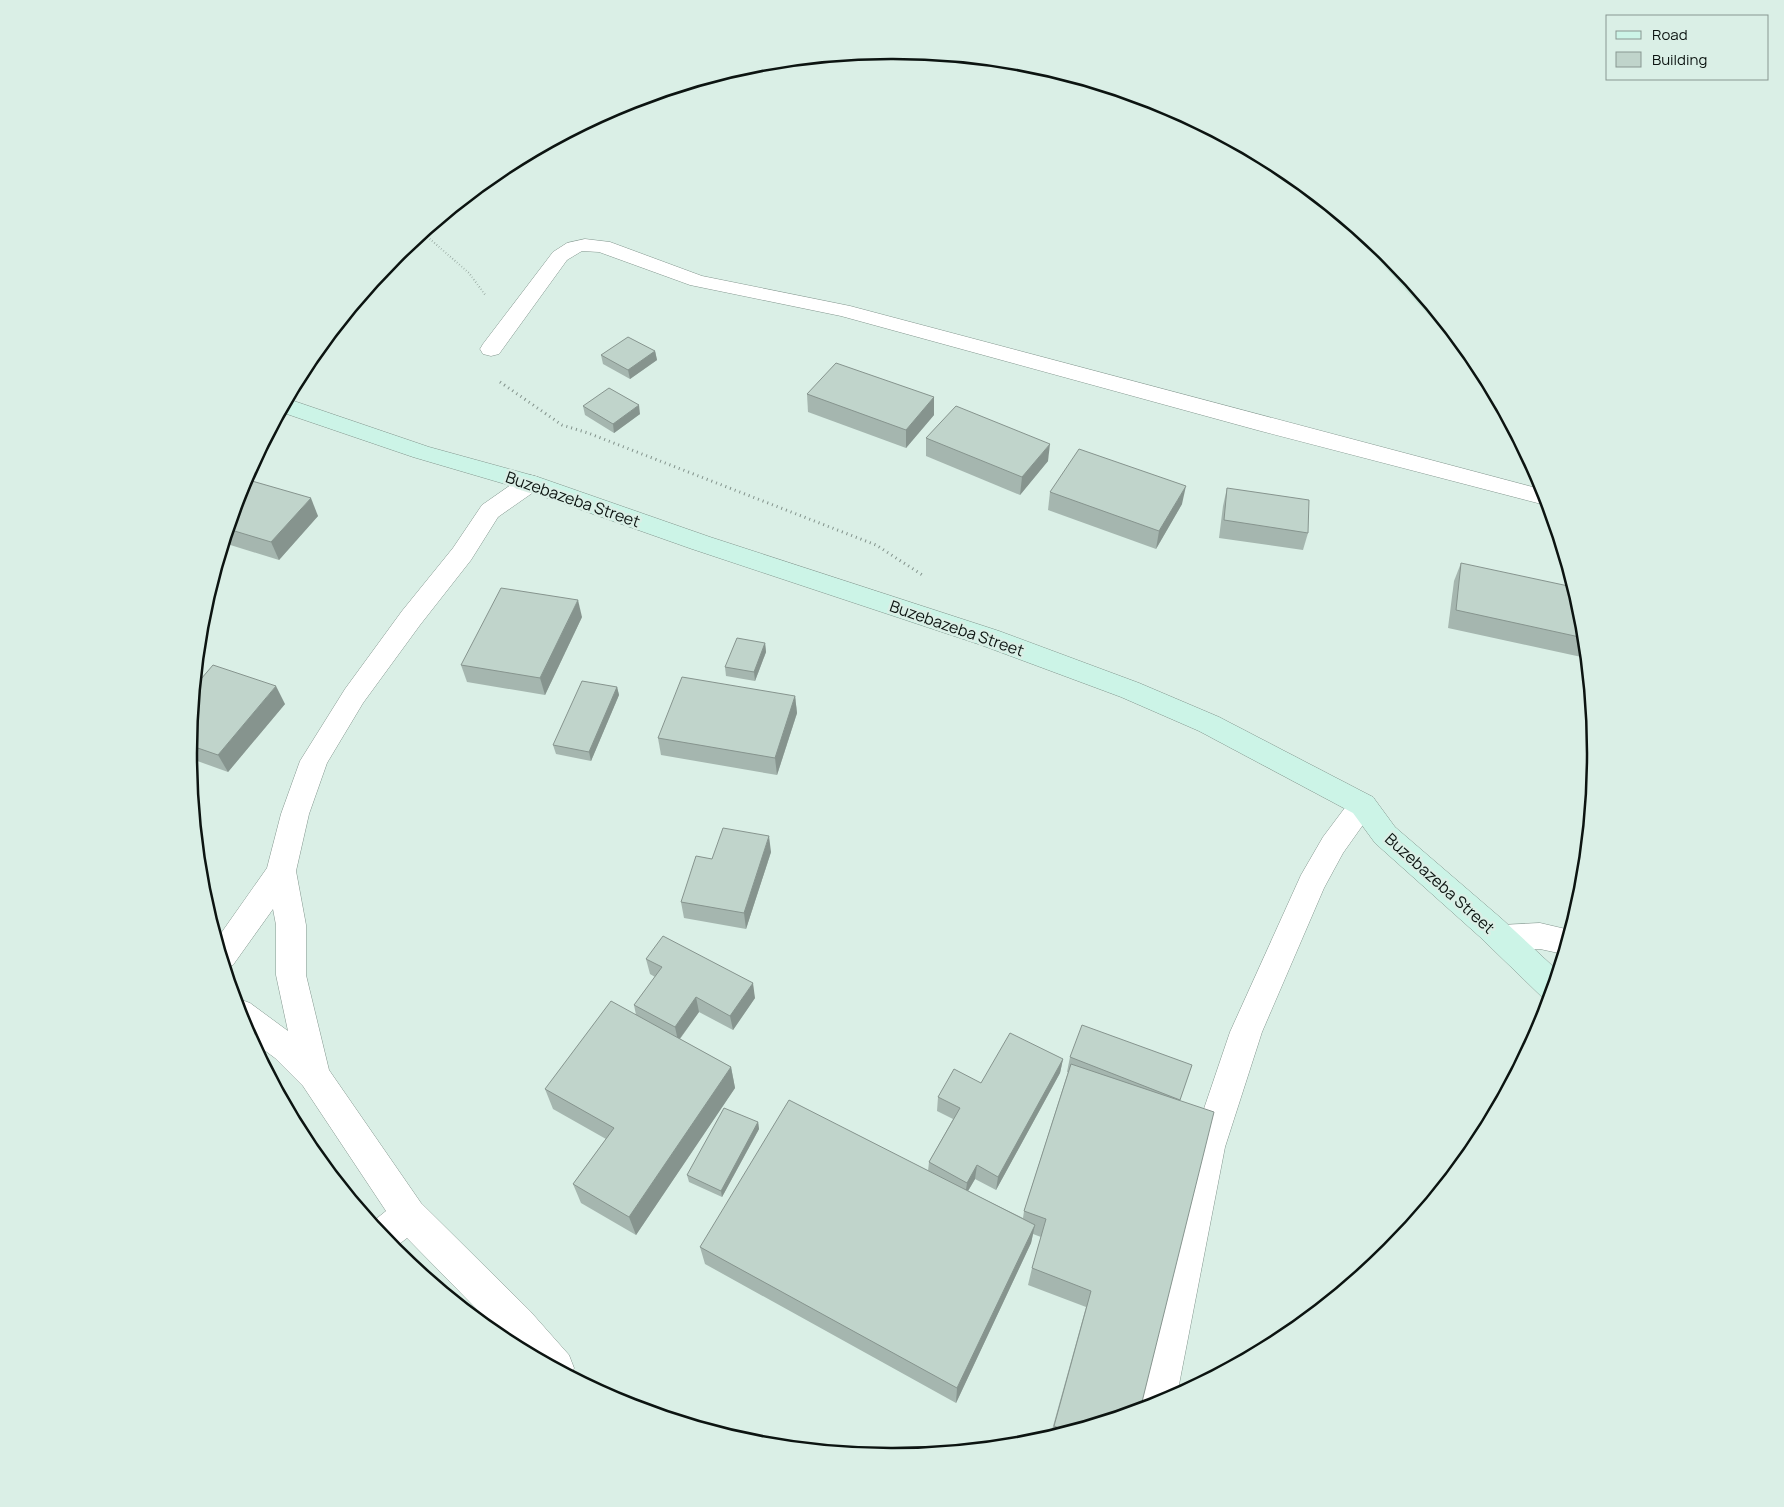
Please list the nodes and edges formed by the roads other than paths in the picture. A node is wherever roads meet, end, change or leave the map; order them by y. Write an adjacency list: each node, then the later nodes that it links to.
1 (491, 349): 4 (street)
2 (290, 407): 3 (street, Buzebazeba Street)
3 (530, 483): 5 (street, Buzebazeba Street); 6 (street)
4 (1537, 497)
5 (1363, 805): 7 (street, Buzebazeba Street); 16 (street)
6 (281, 870): 9 (street); 12 (street)
7 (1502, 938): 8 (street); 10 (street, Buzebazeba Street)
8 (1561, 941)
9 (226, 950)
10 (1548, 982)
11 (251, 1022): 12 (street)
12 (314, 1076): 13 (street)
13 (409, 1215): 14 (street); 15 (street)
14 (388, 1231)
15 (545, 1355)
16 (1159, 1395)

